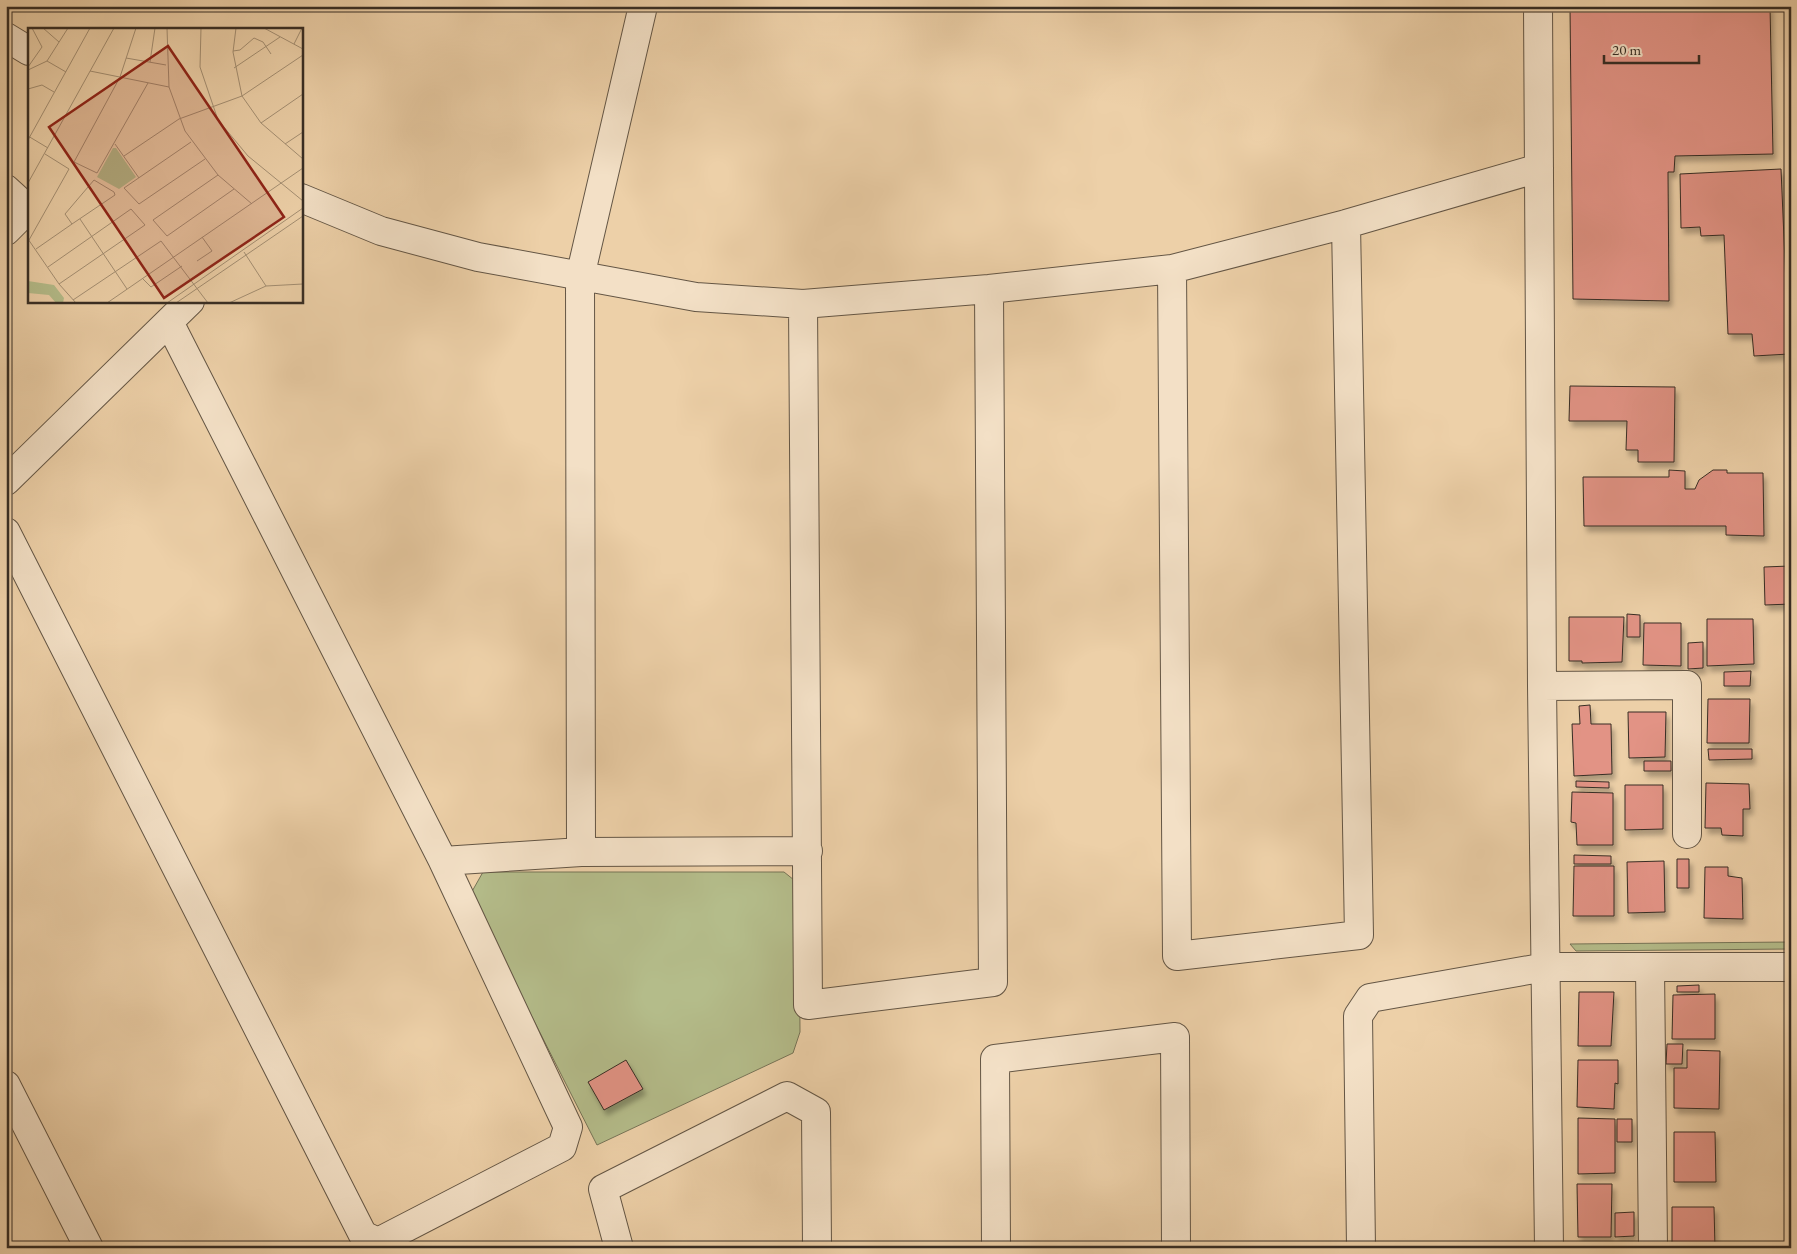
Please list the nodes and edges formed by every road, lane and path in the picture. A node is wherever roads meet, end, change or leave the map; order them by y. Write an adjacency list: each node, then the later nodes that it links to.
1 (643, 6): 12 (street)
2 (1538, 6): 5 (street)
3 (6, 37): 4 (street)
4 (28, 50)
5 (1539, 168): 9 (street); 19 (street)
6 (6, 189): 8 (street)
7 (302, 198): 12 (street)
8 (28, 208): 10 (street)
9 (1346, 224): 11 (street); 11 (street)
10 (6, 231)
11 (1172, 269): 13 (street)
12 (580, 277): 15 (street); 22 (street)
13 (989, 289): 15 (street); 21 (street)
14 (189, 302): 16 (street)
15 (803, 304): 21 (street)
16 (169, 322): 17 (street); 23 (street)
17 (6, 481)
18 (6, 532): 23 (street)
19 (1542, 686): 20 (street); 24 (street)
20 (1687, 834)
21 (808, 851): 22 (street)
22 (581, 852): 23 (street)
23 (443, 861)
24 (1546, 967): 25 (street); 33 (street); 34 (street)
25 (1650, 967): 26 (street); 35 (street)
26 (1789, 967)
27 (6, 1085): 28 (street)
28 (89, 1248)
29 (619, 1248): 30 (street)
30 (817, 1248)
31 (996, 1248): 32 (street)
32 (1176, 1248)
33 (1361, 1248)
34 (1548, 1248)
35 (1653, 1248)

